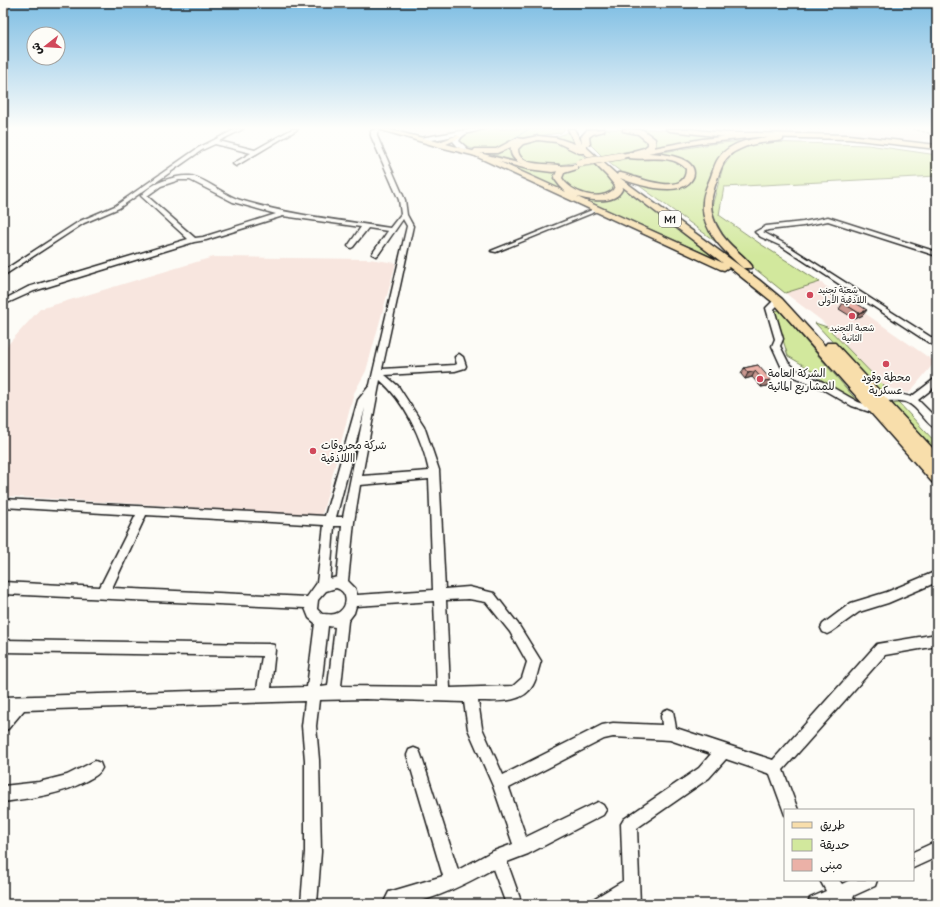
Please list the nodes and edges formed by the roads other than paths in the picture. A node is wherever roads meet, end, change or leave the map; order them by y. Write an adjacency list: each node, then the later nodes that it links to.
1 (168, 171): 21 (street)
2 (389, 171): 12 (street)
3 (517, 171): 10 (highway)
4 (561, 171): 5 (highway)
5 (606, 171): 22 (highway, M1)
6 (615, 171): 9 (highway, M1)
7 (690, 171): 9 (highway)
8 (717, 171): 20 (highway)
9 (618, 174): 20 (highway, M1)
10 (599, 209): 17 (street); 22 (highway)
11 (283, 214): 13 (street); 15 (street); 15 (street)
12 (404, 215): 14 (street); 26 (street)
13 (366, 226): 14 (street); 16 (street)
14 (392, 230): 18 (street)
15 (193, 240): 23 (street)
16 (351, 246)
17 (494, 252)
18 (376, 254)
19 (937, 254): 24 (street)
20 (753, 271): 29 (highway, M1)
21 (3, 274)
22 (778, 301): 31 (highway, M1); 31 (street)
23 (3, 302)
24 (937, 345)
25 (459, 357): 26 (street)
26 (376, 372): 28 (street); 34 (street)
27 (937, 380): 30 (street)
28 (374, 386): 36 (street); 39 (street)
29 (879, 398): 30 (street); 33 (highway, M1)
30 (913, 400): 32 (street)
31 (876, 411): 35 (highway, M1)
32 (937, 425)
33 (937, 462)
34 (434, 475): 36 (street); 46 (street)
35 (937, 478)
36 (356, 481): 40 (street)
37 (3, 503): 38 (street)
38 (143, 511): 39 (street); 45 (street)
39 (330, 521): 40 (street); 43 (street)
40 (348, 522): 42 (street)
41 (937, 576): 51 (street)
42 (342, 583): 43 (street); 47 (street)
43 (322, 586): 48 (street)
44 (3, 588): 45 (street)
45 (103, 593): 48 (street)
46 (439, 595): 47 (street); 56 (street); 58 (street)
47 (353, 601): 49 (street)
48 (311, 603): 50 (street)
49 (342, 617): 50 (street); 54 (street)
50 (322, 620): 55 (street)
51 (827, 628)
52 (937, 640): 67 (street)
53 (3, 646): 57 (street)
54 (334, 693): 55 (street); 56 (street)
55 (312, 694): 57 (street); 81 (street)
56 (444, 694): 58 (street)
57 (263, 695): 60 (street)
58 (470, 695): 68 (street)
59 (3, 704): 60 (street)
60 (20, 704): 62 (street)
61 (668, 716): 63 (street)
62 (3, 724)
63 (670, 733): 64 (street); 68 (street)
64 (724, 751): 67 (street); 79 (street)
65 (414, 755): 76 (street)
66 (95, 768): 69 (street)
67 (775, 768): 70 (street)
68 (500, 785): 72 (street)
69 (3, 794)
70 (790, 809)
71 (598, 810): 72 (street)
72 (522, 848): 74 (street)
73 (937, 849): 75 (street)
74 (497, 858): 76 (street); 83 (street)
75 (914, 860)
76 (453, 881): 82 (street)
77 (829, 881): 80 (street)
78 (868, 881): 80 (street)
79 (631, 886): 84 (street); 85 (street)
80 (844, 899): 86 (street)
81 (309, 904)
82 (391, 904)
83 (514, 904)
84 (601, 904)
85 (632, 904)
86 (816, 904)

